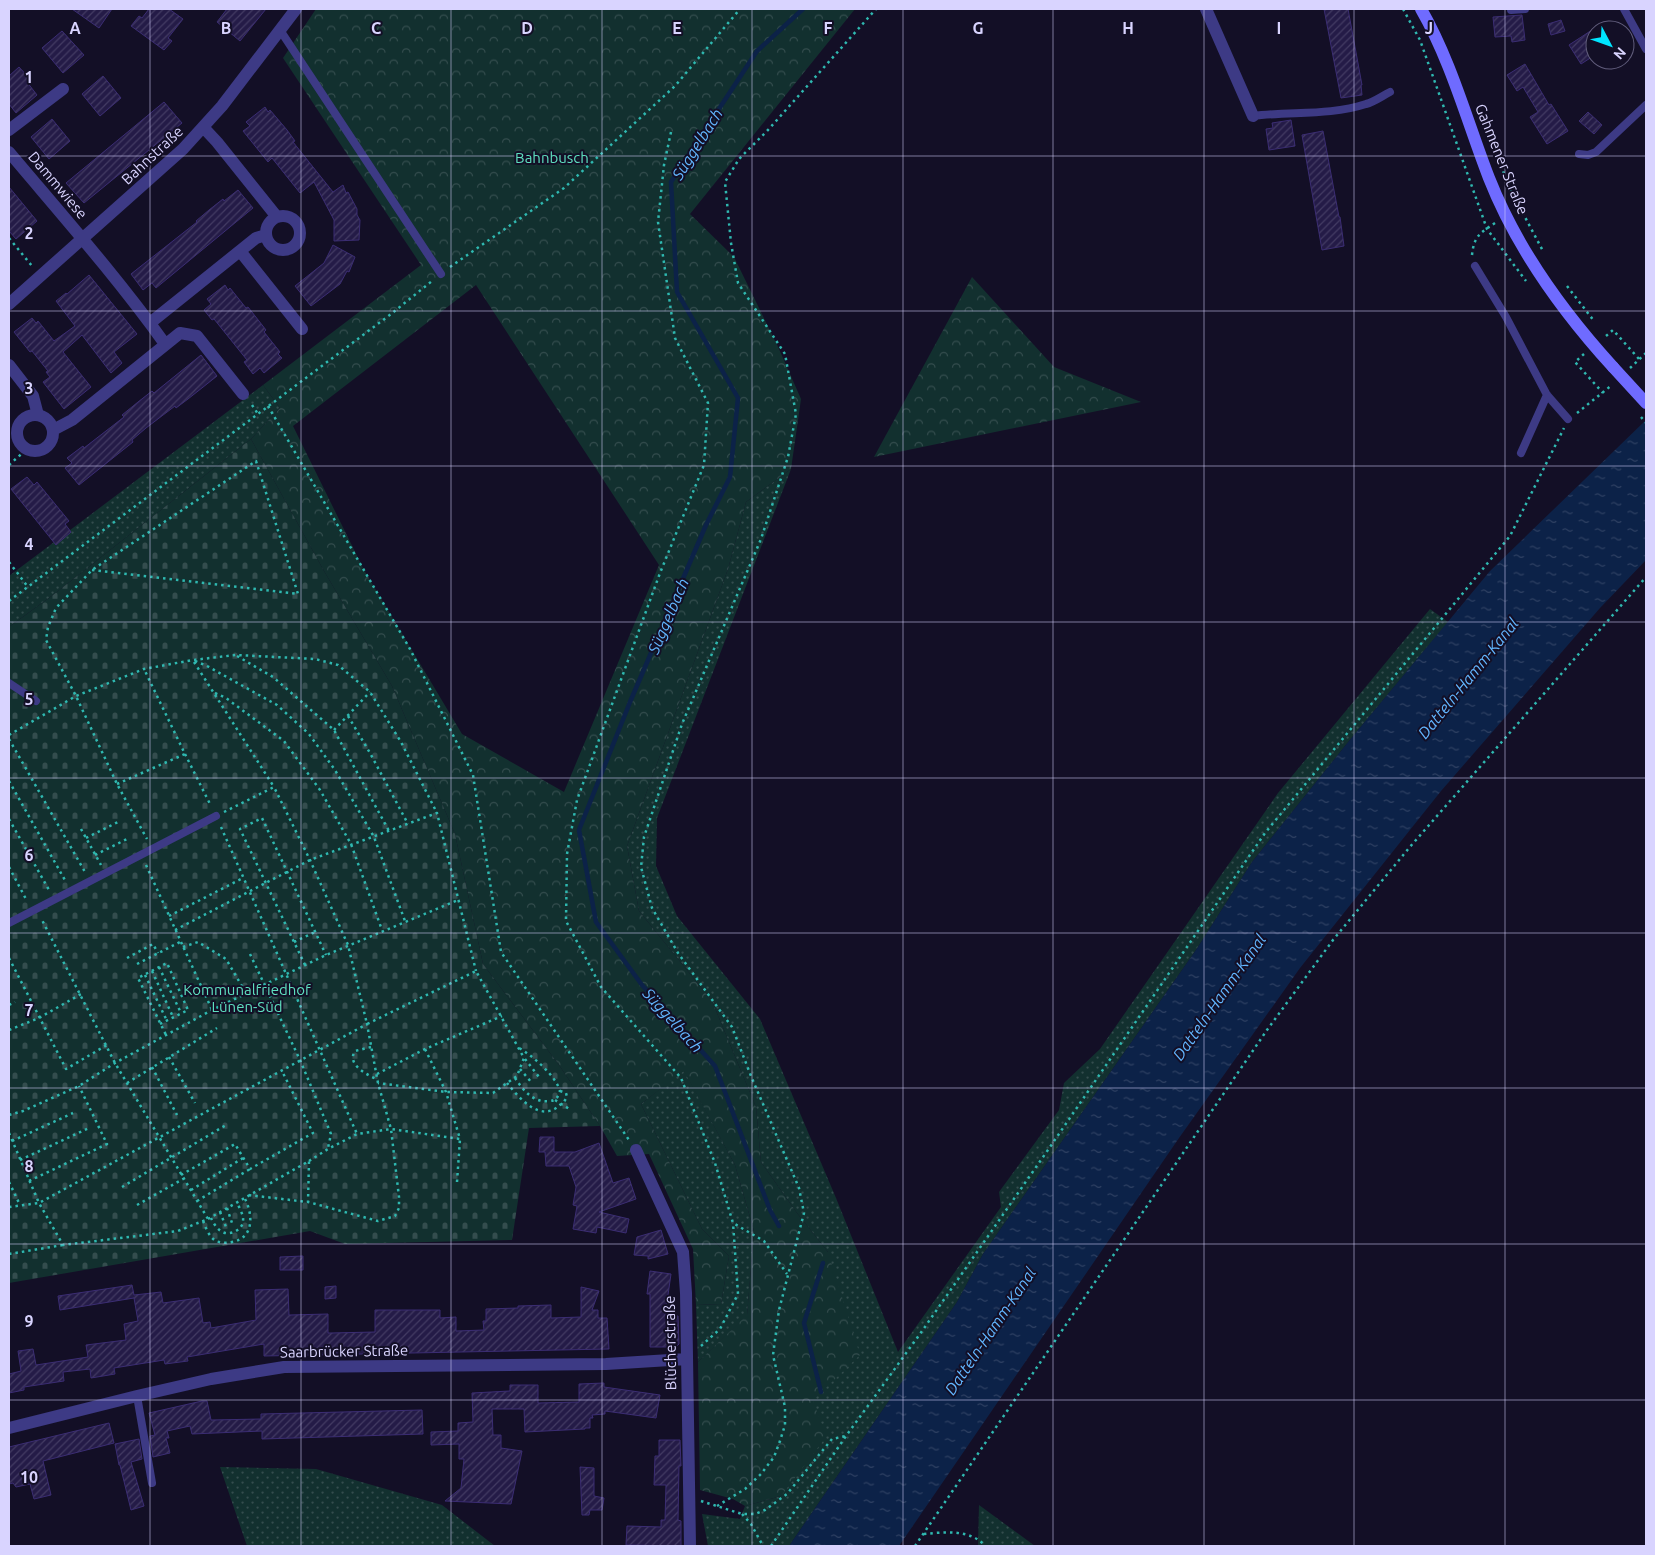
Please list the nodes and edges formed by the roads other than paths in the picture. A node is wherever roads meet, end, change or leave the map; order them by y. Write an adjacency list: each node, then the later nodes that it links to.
1 (296, 9): 7 (street, Bahnstraße)
2 (1206, 9): 12 (street)
3 (1421, 9): 30 (main road, Gahmener Straße, bridge)
4 (1525, 9): 6 (lane)
5 (1624, 9): 8 (lane)
6 (1511, 10)
7 (280, 30): 13 (street, Bahnstraße); 22 (lane)
8 (1646, 49)
9 (63, 89): 14 (street)
10 (1390, 92): 12 (lane)
11 (1646, 105): 16 (lane)
12 (1253, 116)
13 (203, 127): 17 (street); 19 (street, Bahnstraße)
14 (9, 130)
15 (9, 152): 19 (street, Dammwiese)
16 (1580, 154)
17 (277, 217): 18 (street); 18 (street)
18 (266, 235): 20 (street)
19 (83, 239): 23 (street, Bahnstraße); 24 (street, Dammwiese)
20 (240, 251): 24 (street); 25 (street)
21 (1475, 266): 29 (lane)
22 (441, 274)
23 (9, 304)
24 (150, 323): 26 (street, Dammwiese)
25 (302, 329)
26 (165, 344): 28 (street); 33 (street)
27 (9, 365): 31 (street)
28 (243, 394)
29 (1547, 395): 32 (lane); 34 (lane)
30 (1646, 403)
31 (38, 415): 33 (street); 33 (street)
32 (1568, 419)
33 (53, 430)
34 (1521, 452)
35 (9, 683): 36 (lane)
36 (36, 701)
37 (216, 816): 38 (lane)
38 (9, 923)
39 (636, 1150): 40 (street, Blücherstraße)
40 (686, 1359): 41 (street, Saarbrücker Straße); 44 (street, Blücherstraße)
41 (137, 1396): 42 (street, Saarbrücker Straße); 43 (lane)
42 (9, 1428)
43 (152, 1484)
44 (690, 1546)

